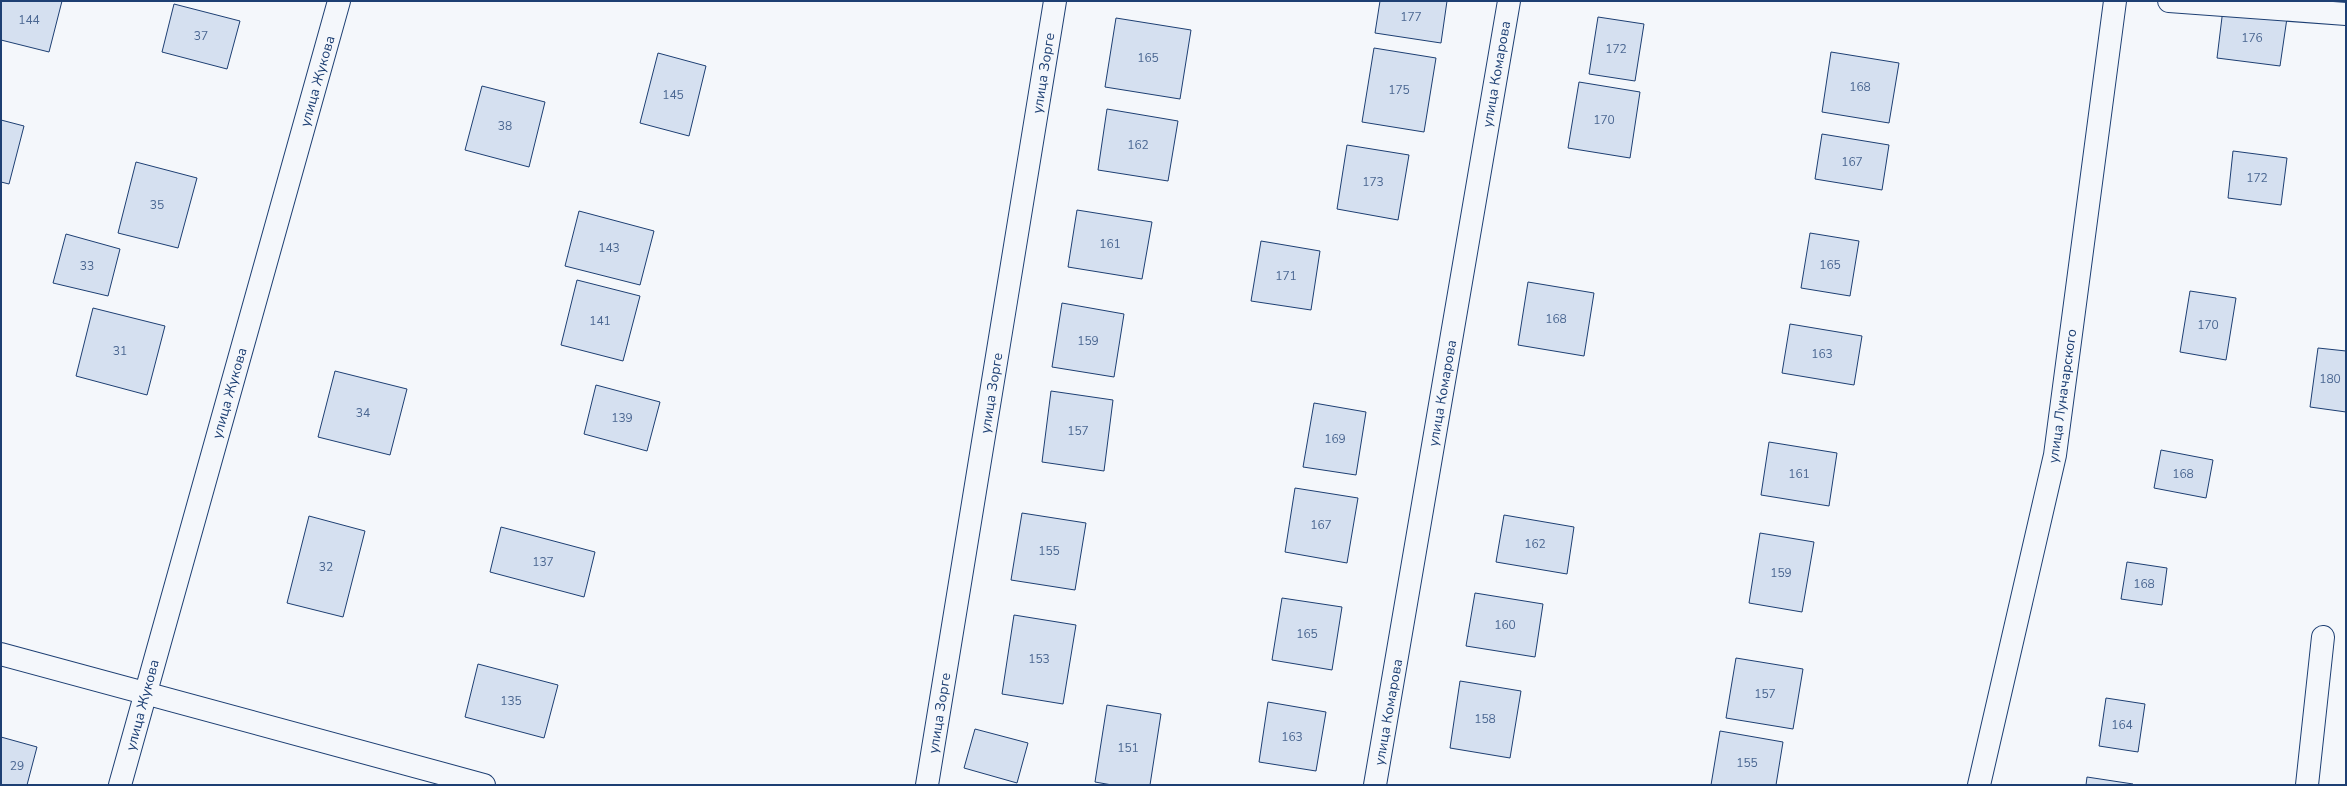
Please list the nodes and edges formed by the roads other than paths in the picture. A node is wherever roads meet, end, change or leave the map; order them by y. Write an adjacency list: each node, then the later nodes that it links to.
1 (339, 1): 9 (street, улица Жукова)
2 (1055, 1): 12 (street, улица Зорге)
3 (1509, 1): 13 (street, улица Комарова)
4 (2115, 1): 14 (street, улица Луначарского)
5 (2169, 1): 6 (street)
6 (2346, 14)
7 (2323, 637): 15 (street)
8 (1, 654): 9 (street)
9 (145, 692): 10 (street, улица Жукова); 11 (street)
10 (120, 785)
11 (484, 785)
12 (927, 785)
13 (1375, 785)
14 (1980, 785)
15 (2308, 785)

